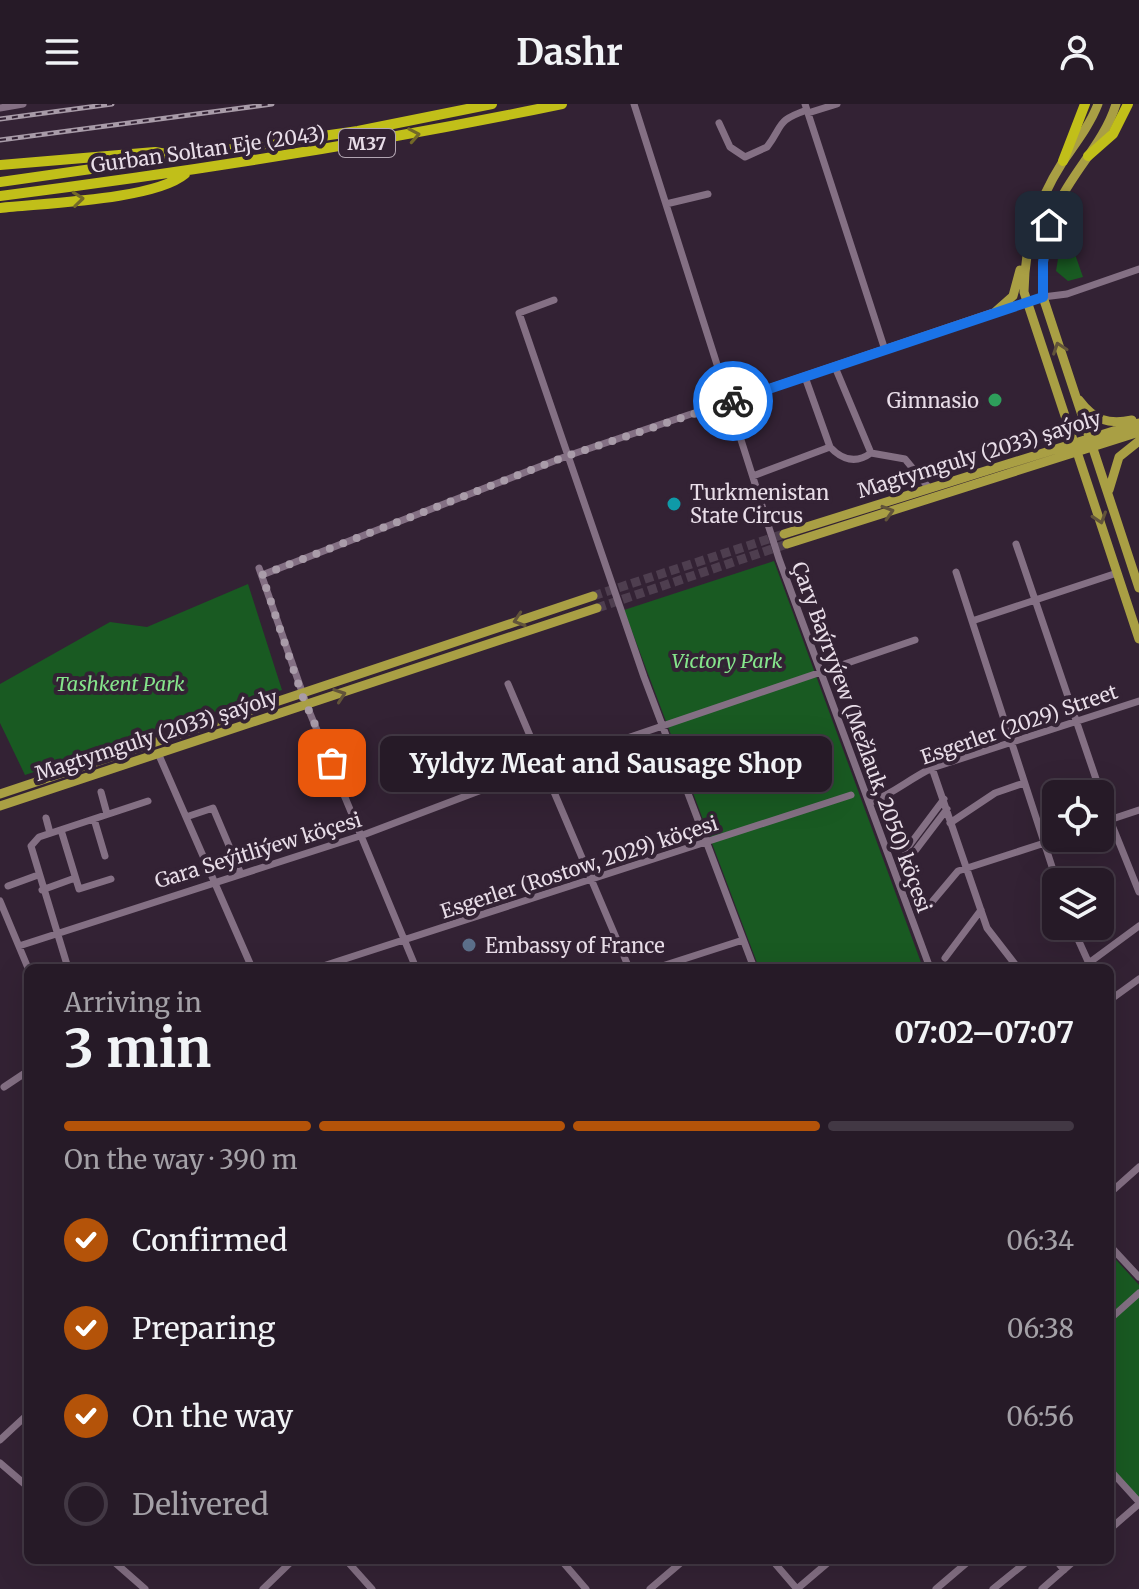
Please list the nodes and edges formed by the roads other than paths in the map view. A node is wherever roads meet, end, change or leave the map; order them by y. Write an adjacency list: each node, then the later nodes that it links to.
1 (23, 104): 10 (street)
2 (492, 104): 14 (highway, Gurban Soltan Eje (2043) / M37)
3 (562, 104): 17 (highway, Gurban Soltan Eje (2043) / M37, one-way to 3)
4 (634, 104): 21 (street, Çary Baýryýew (Mežlauk, 2050) köçesi)
5 (837, 104): 11 (street)
6 (1085, 104): 15 (highway)
7 (1098, 104): 15 (main road)
8 (1116, 104): 13 (main road)
9 (1128, 104): 13 (highway)
10 (0, 108)
11 (807, 109): 12 (street); 29 (street)
12 (719, 123)
13 (1088, 156): 25 (main road)
14 (188, 157): 16 (highway); 18 (highway, Gurban Soltan Eje (2043) / M37)
15 (1063, 161): 23 (main road)
16 (0, 165)
17 (186, 173): 20 (highway, Gurban Soltan Eje (2043) / M37); 22 (highway, one-way to 17)
18 (0, 182)
19 (708, 194): 21 (street)
20 (0, 196)
21 (666, 204): 33 (street, Çary Baýryýew (Mežlauk, 2050) köçesi)
22 (0, 208)
23 (1029, 233): 27 (main road); 28 (main road)
24 (1139, 269): 25 (street)
25 (1043, 297): 27 (street); 32 (main road, one-way to 25)
26 (554, 300): 41 (street)
27 (1026, 301): 28 (street); 39 (main road)
28 (996, 311): 29 (street)
29 (885, 350): 30 (street)
30 (835, 367): 31 (street); 40 (street)
31 (805, 377): 33 (street); 38 (street)
32 (1073, 390): 34 (main road); 37 (main road)
33 (729, 402): 41 (street); 42 (street, Çary Baýryýew (Mežlauk, 2050) köçesi)
34 (1139, 420): 37 (main road, Magtymguly (2033) şaýoly)
35 (1139, 432): 37 (main road, Magtymguly (2033) şaýoly)
36 (1139, 441): 44 (main road)
37 (1092, 444): 39 (main road, Magtymguly (2033) şaýoly); 44 (main road)
38 (830, 447): 40 (street); 42 (street)
39 (1078, 448): 43 (main road, Magtymguly (2033) şaýoly); 43 (main road, Magtymguly (2033) şaýoly, one-way to 39); 47 (main road, one-way to 47)
40 (871, 453): 43 (street)
41 (567, 456): 57 (street); 61 (street)
42 (753, 476): 55 (street, Çary Baýryýew (Mežlauk, 2050) köçesi)
43 (929, 488)
44 (1108, 493): 48 (main road)
45 (1016, 544): 50 (street)
46 (956, 572): 52 (street)
47 (1117, 573): 50 (street); 53 (main road)
48 (1139, 588)
49 (593, 596): 57 (main road, Magtymguly (2033) şaýoly, one-way to 57)
50 (1034, 601): 52 (street); 60 (street)
51 (597, 608): 59 (main road, Magtymguly (2033) şaýoly, one-way to 51)
52 (972, 621): 62 (street)
53 (1139, 639)
54 (915, 640): 55 (street, Gara Seýitliýew köçesi)
55 (820, 672): 61 (street, Gara Seýitliýew köçesi); 73 (street, Çary Baýryýew (Mežlauk, 2050) köçesi)
56 (508, 684): 64 (street)
57 (302, 695): 59 (street); 69 (main road, Magtymguly (2033) şaýoly)
58 (1139, 701): 60 (street, Esgerler (2029) Street)
59 (307, 706): 63 (main road, Magtymguly (2033) şaýoly); 86 (street)
60 (1076, 722): 62 (street, Esgerler (2029) Street); 66 (street)
61 (662, 726): 64 (street, Gara Seýitliýew köçesi); 88 (street)
62 (1011, 743): 65 (street, Esgerler (2029) Street); 67 (street)
63 (158, 753): 74 (main road, Magtymguly (2033) şaýoly); 78 (street)
64 (545, 766): 86 (street, Gara Seýitliýew köçesi); 96 (street)
65 (932, 768): 71 (street); 73 (street, Esgerler (2029) Street)
66 (1096, 780)
67 (1024, 783): 82 (street); 87 (street)
68 (101, 792): 77 (street)
69 (0, 794)
70 (851, 795): 88 (street, Esgerler (Rostow, 2029) köçesi)
71 (944, 799): 75 (street); 75 (street)
72 (148, 801): 77 (street)
73 (869, 803): 119 (street, Çary Baýryýew (Mežlauk, 2050) köçesi)
74 (0, 806)
75 (947, 809): 82 (street)
76 (1139, 810): 81 (street)
77 (107, 814): 80 (street)
78 (186, 817): 92 (street); 97 (street)
79 (46, 818): 85 (street)
80 (94, 819): 83 (street); 90 (street)
81 (1114, 819)
82 (950, 823): 91 (street)
83 (61, 830): 85 (street); 94 (street)
84 (1114, 830): 100 (street)
85 (50, 833): 93 (street)
86 (363, 835): 92 (street, Gara Seýitliýew köçesi); 108 (street)
87 (1042, 838)
88 (706, 842): 96 (street, Esgerler (Rostow, 2029) köçesi); 106 (street)
89 (1042, 845): 91 (street)
90 (105, 856)
91 (967, 867): 102 (street); 103 (street)
92 (241, 874): 97 (street, Gara Seýitliýew köçesi)
93 (38, 875): 98 (street); 99 (street)
94 (75, 878): 95 (street); 99 (street)
95 (111, 879)
96 (593, 879): 108 (street, Esgerler (Rostow, 2029) köçesi); 116 (street)
97 (214, 883): 105 (street, Gara Seýitliýew köçesi); 113 (street)
98 (8, 886)
99 (42, 890): 105 (street)
100 (1139, 892)
101 (0, 901): 109 (street)
102 (926, 909)
103 (981, 910): 110 (street); 120 (street)
104 (1139, 926): 122 (street)
105 (55, 933): 109 (street, Gara Seýitliýew köçesi); 112 (street)
106 (743, 940): 117 (street); 118 (street)
107 (1077, 940): 121 (street)
108 (405, 941): 114 (street, Esgerler (Rostow, 2029) köçesi); 115 (street)
109 (19, 946): 111 (street)
110 (945, 958)
111 (26, 964)
112 (67, 964)
113 (250, 964)
114 (330, 964)
115 (414, 964)
116 (627, 964)
117 (668, 964)
118 (752, 964)
119 (929, 964)
120 (1015, 964)
121 (1086, 964)
122 (1091, 964)
123 (1139, 979): 124 (street)
124 (1114, 995)
125 (24, 1074): 126 (street)
126 (4, 1087)
127 (1139, 1167): 128 (street)
128 (1114, 1189)
129 (1114, 1250): 130 (street)
130 (1139, 1277)
131 (1139, 1293): 132 (street)
132 (1114, 1315)
133 (24, 1418): 134 (street)
134 (0, 1440)
135 (0, 1463): 137 (street)
136 (1114, 1476): 138 (street)
137 (24, 1484)
138 (1139, 1503): 139 (street)
139 (1114, 1525)
140 (117, 1564): 152 (street)
141 (289, 1564): 153 (street)
142 (350, 1564): 154 (street)
143 (564, 1564): 155 (street)
144 (679, 1564): 156 (street)
145 (775, 1564): 157 (street)
146 (826, 1564): 157 (street)
147 (965, 1564): 158 (street)
148 (1024, 1564): 159 (street)
149 (1059, 1564): 151 (street)
150 (1071, 1564): 151 (street)
151 (1064, 1570): 160 (street)
152 (145, 1589)
153 (263, 1589)
154 (372, 1589)
155 (586, 1589)
156 (650, 1589)
157 (797, 1589)
158 (936, 1589)
159 (993, 1589)
160 (1042, 1589)

